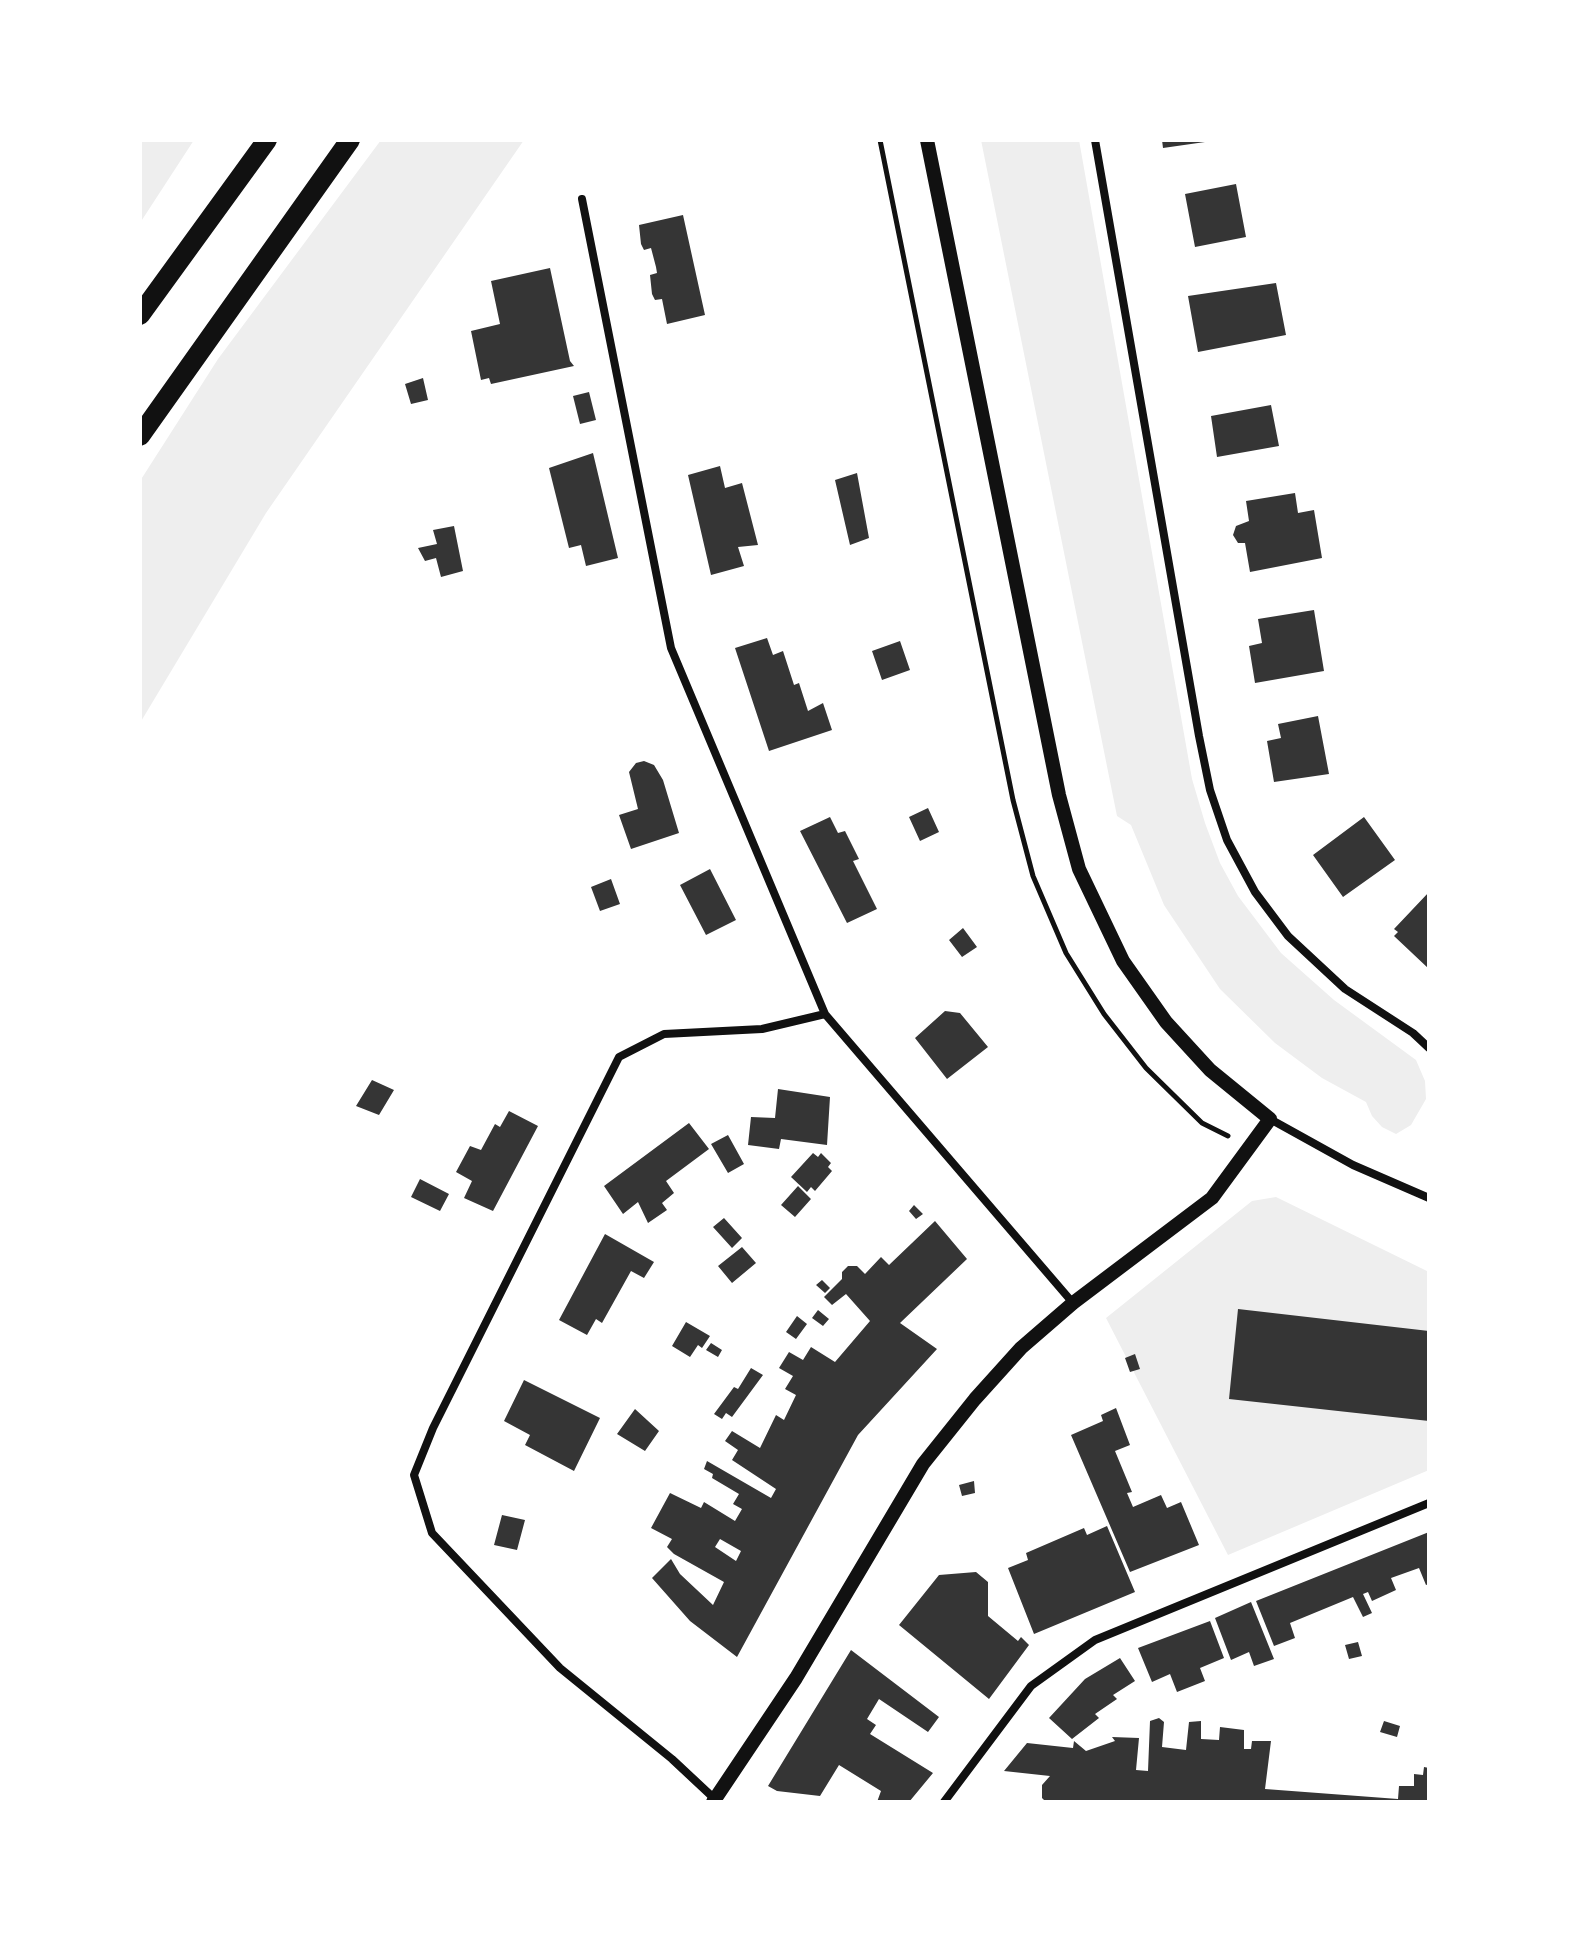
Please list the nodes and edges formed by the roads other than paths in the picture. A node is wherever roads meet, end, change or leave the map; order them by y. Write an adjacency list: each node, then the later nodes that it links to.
1 (267, 140): 6 (main road)
2 (350, 140): 7 (main road)
3 (927, 140): 10 (street)
4 (1095, 140): 9 (street)
5 (582, 199): 8 (street)
6 (140, 315)
7 (140, 436)
8 (825, 1014): 12 (street); 14 (street)
9 (1429, 1048)
10 (1270, 1119): 11 (street); 12 (street)
11 (1429, 1198)
12 (1073, 1303): 14 (street)
13 (1429, 1503): 15 (street)
14 (715, 1801)
15 (944, 1802)

